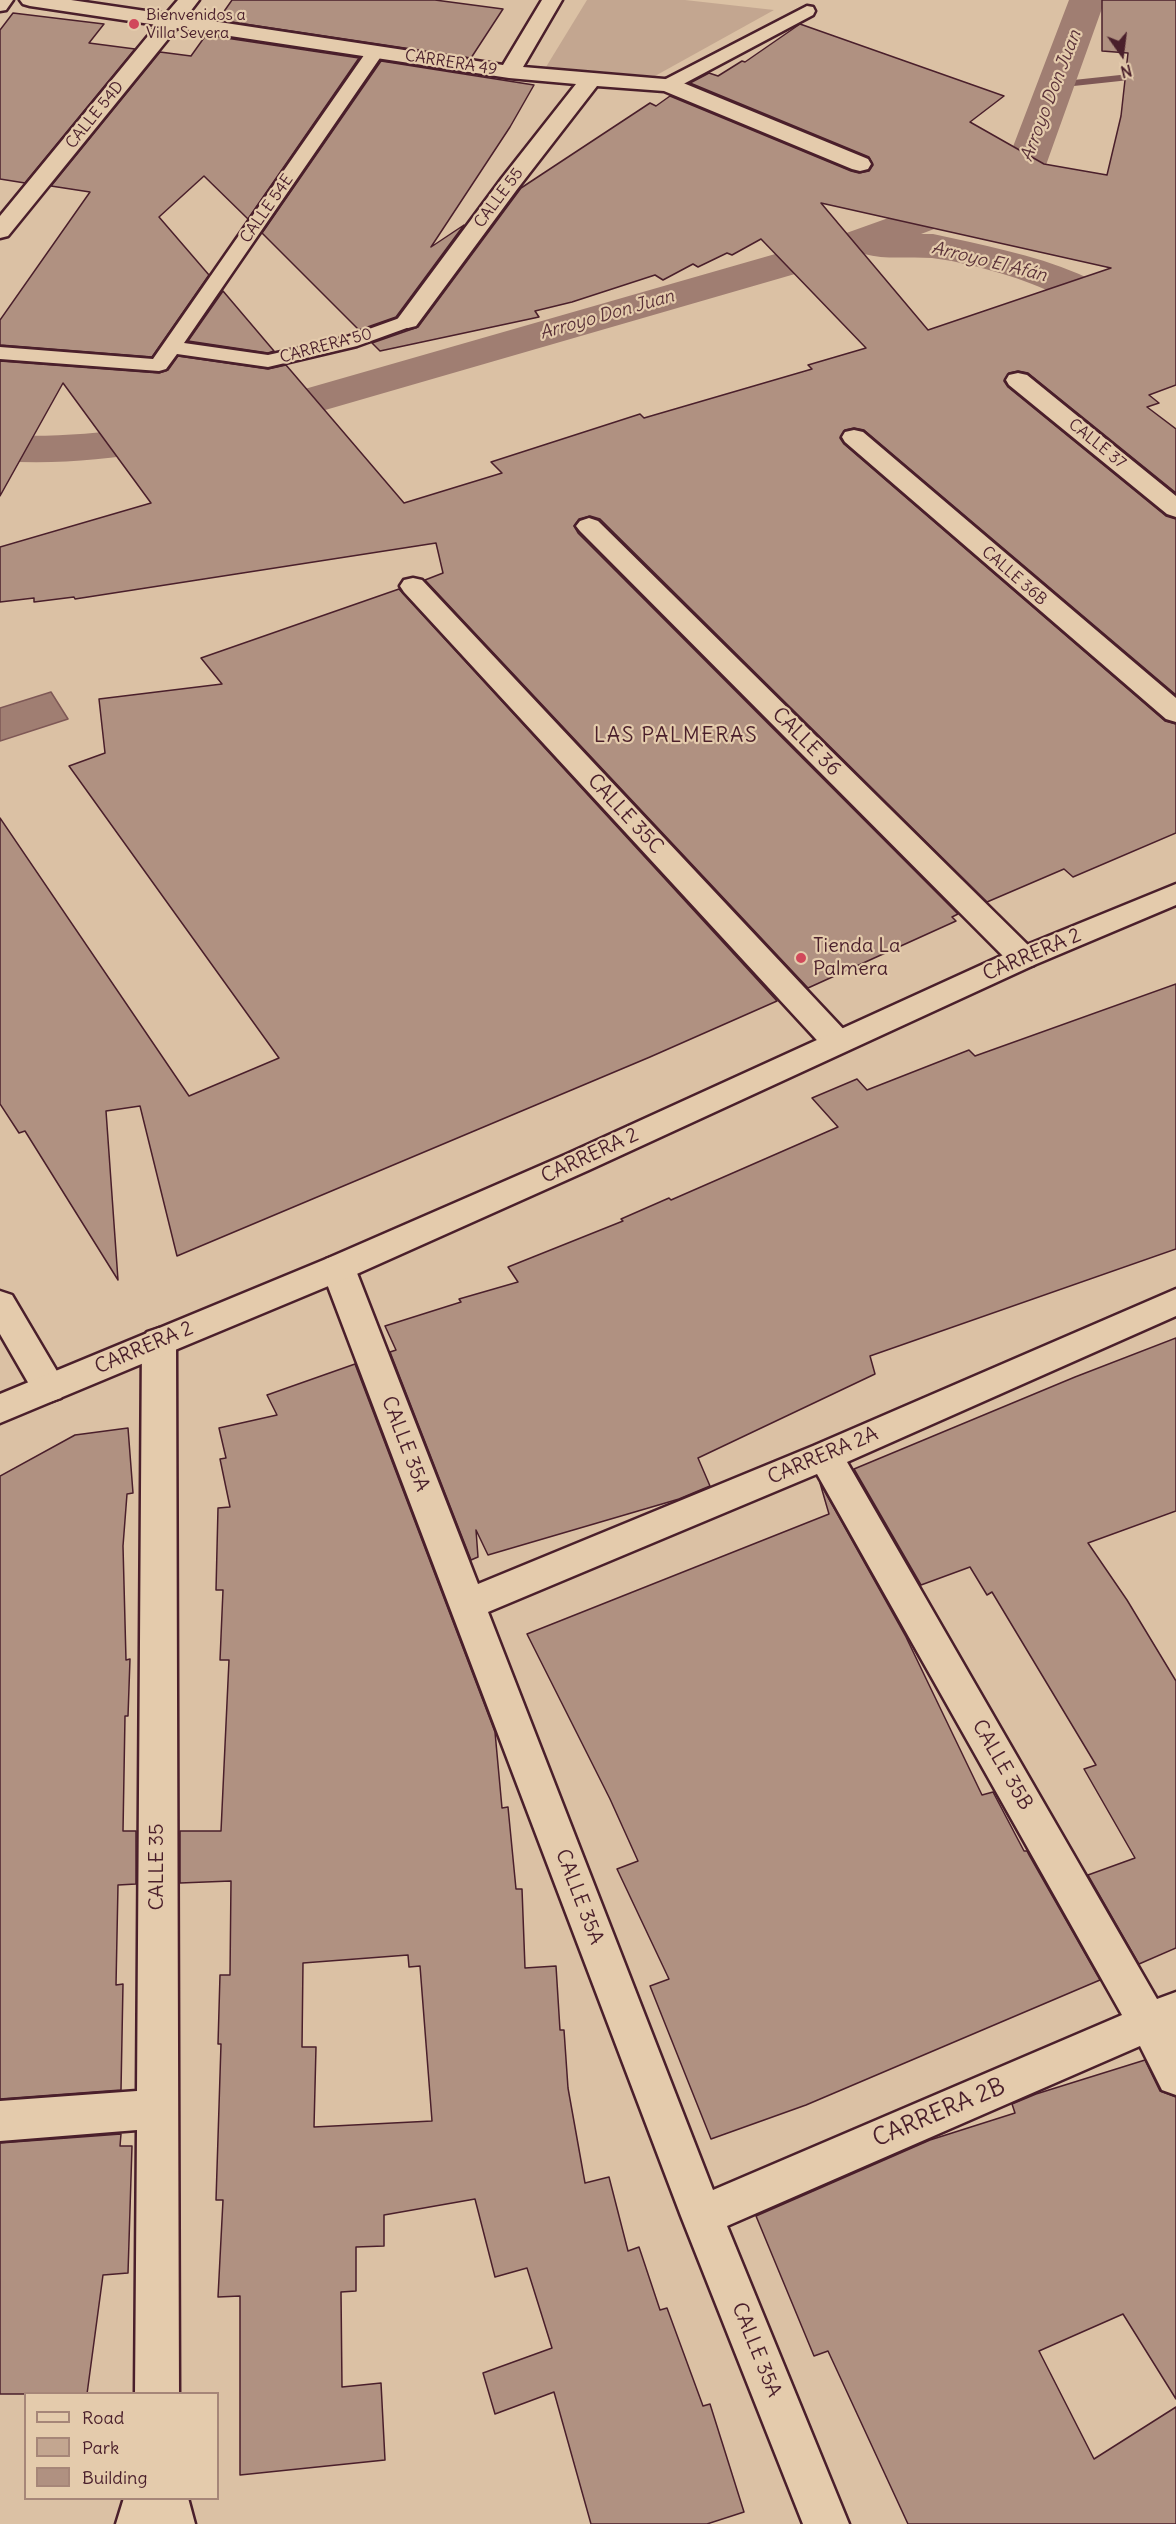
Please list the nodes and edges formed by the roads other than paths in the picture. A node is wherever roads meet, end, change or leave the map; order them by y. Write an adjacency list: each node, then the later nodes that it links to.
1 (5, 0): 5 (lane)
2 (30, 0): 7 (street, CARRERA 49)
3 (189, 0): 7 (street, CALLE 54D)
4 (552, 0): 9 (street)
5 (0, 6)
6 (807, 11): 11 (lane)
7 (172, 21): 8 (street, CARRERA 49); 13 (street, CALLE 54D)
8 (375, 52): 9 (street, CARRERA 49); 15 (lane, CALLE 54E)
9 (509, 72): 10 (street, CARRERA 49)
10 (592, 78): 11 (street, CARRERA 49); 14 (street, CALLE 55)
11 (668, 85): 12 (street, CARRERA 49)
12 (860, 164)
13 (0, 231)
14 (408, 321): 15 (lane, CARRERA 50)
15 (172, 347): 16 (lane, CALLE 54E)
16 (0, 353)
17 (1018, 380): 19 (street, CALLE 37)
18 (854, 437): 22 (street, CALLE 36B)
19 (1176, 508)
20 (589, 526): 24 (street, CALLE 36)
21 (413, 586): 25 (street, CALLE 35C)
22 (1176, 713)
23 (1176, 894): 24 (street, CARRERA 2)
24 (1023, 958): 25 (street, CARRERA 2)
25 (837, 1041): 26 (street, CARRERA 2)
26 (338, 1268): 29 (street, CARRERA 2); 33 (street, CALLE 35A)
27 (1176, 1302): 32 (street, CARRERA 2A)
28 (0, 1304): 30 (street)
29 (159, 1341): 30 (street, CARRERA 2); 36 (street, CALLE 35)
30 (48, 1388): 31 (street, CARRERA 2)
31 (0, 1409)
32 (825, 1456): 33 (street, CARRERA 2A); 34 (street, CALLE 35B)
33 (467, 1605): 38 (street, CALLE 35A)
34 (1162, 2017): 35 (street, CALLE 35B); 38 (street, CARRERA 2B)
35 (1176, 2076)
36 (156, 2109): 37 (street); 39 (street, CALLE 35)
37 (0, 2121)
38 (702, 2216): 44 (street, CALLE 35A)
39 (156, 2392)
40 (147, 2500): 42 (street)
41 (165, 2500): 43 (street)
42 (139, 2524)
43 (172, 2524)
44 (826, 2524)

